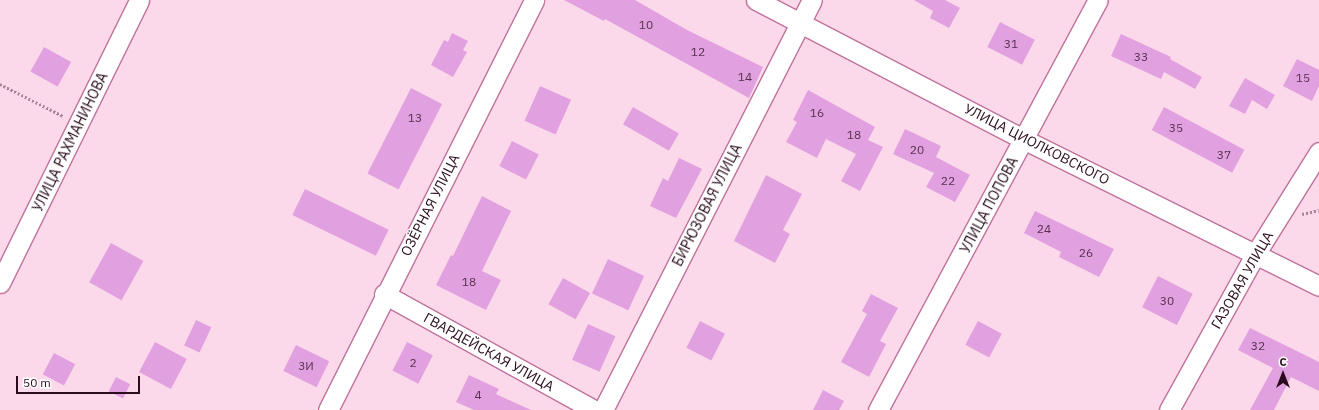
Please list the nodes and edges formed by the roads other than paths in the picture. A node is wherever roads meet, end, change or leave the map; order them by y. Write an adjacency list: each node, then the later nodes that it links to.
1 (138, 0): 10 (street, УЛИЦА РАХМАНИНОВА)
2 (534, 0): 12 (street, ОЗЁРНАЯ УЛИЦА)
3 (756, 0): 6 (street, УЛИЦА ЦИОЛКОВСКОГО)
4 (812, 0): 6 (street, БИРЮЗОВАЯ УЛИЦА)
5 (1098, 0): 7 (street, УЛИЦА ПОПОВА)
6 (799, 23): 7 (street, УЛИЦА ЦИОЛКОВСКОГО); 15 (street, БИРЮЗОВАЯ УЛИЦА)
7 (1025, 140): 9 (street, УЛИЦА ЦИОЛКОВСКОГО); 16 (street, УЛИЦА ПОПОВА)
8 (1319, 152): 9 (street, ГАЗОВАЯ УЛИЦА)
9 (1256, 253): 11 (street, УЛИЦА ЦИОЛКОВСКОГО); 17 (street, ГАЗОВАЯ УЛИЦА)
10 (0, 283)
11 (1319, 286)
12 (384, 294): 13 (street, ОЗЁРНАЯ УЛИЦА); 14 (street, ГВАРДЕЙСКАЯ УЛИЦА)
13 (328, 410)
14 (594, 410)
15 (603, 410)
16 (878, 410)
17 (1169, 410)

